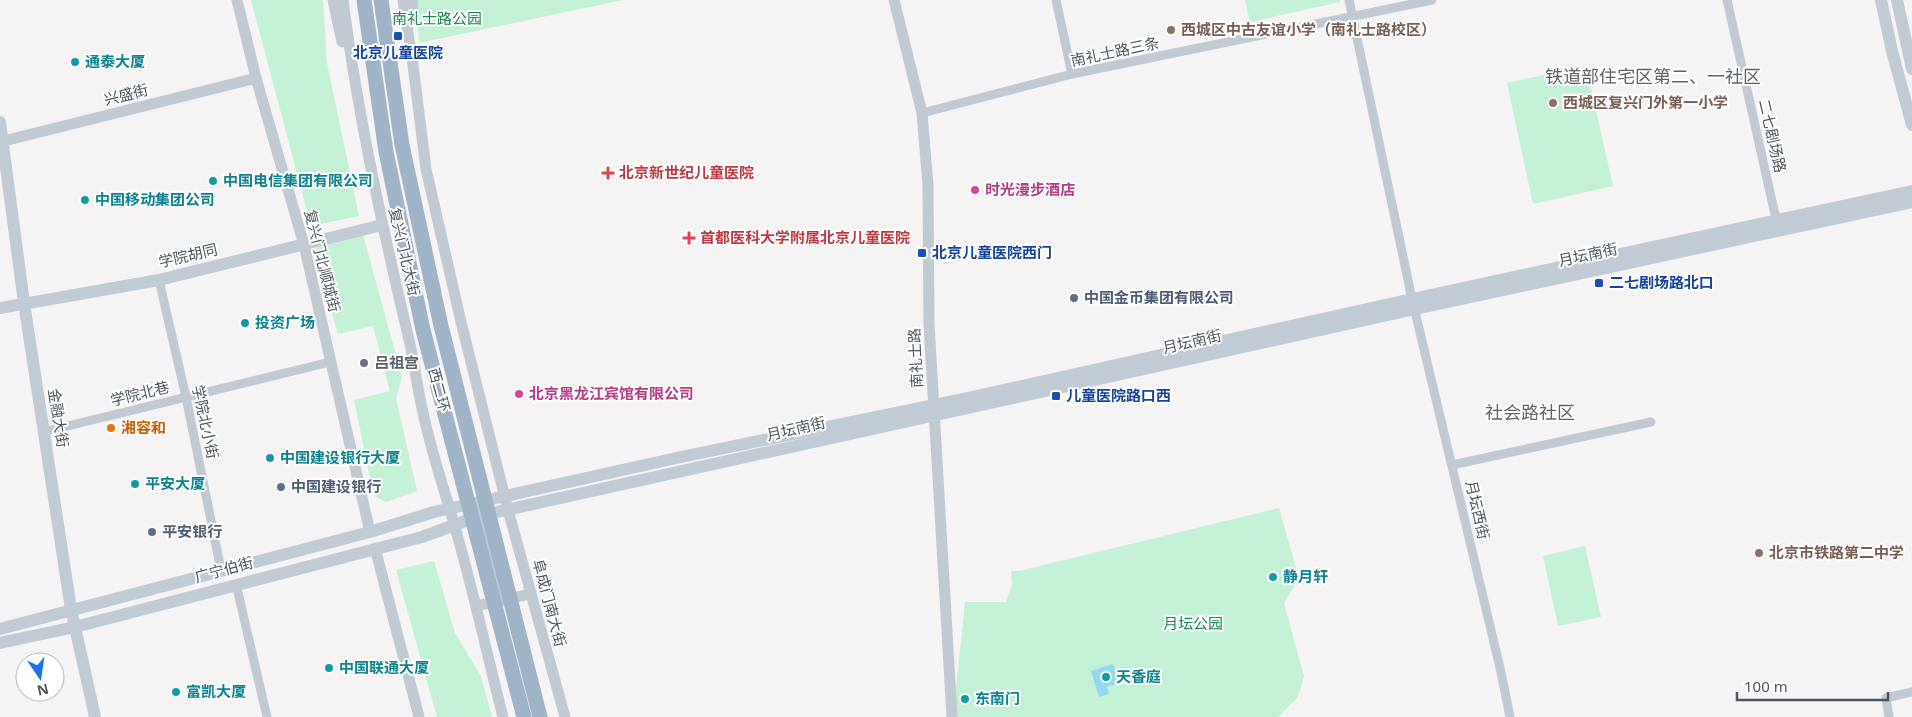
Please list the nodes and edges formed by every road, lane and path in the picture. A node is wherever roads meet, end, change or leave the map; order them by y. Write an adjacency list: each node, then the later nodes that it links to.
1 (236, 0): 19 (street, 复兴门北顺城街)
2 (333, 0): 20 (street)
3 (343, 0): 20 (street, 复兴门北大街)
4 (364, 0): 64 (highway, 西二环)
5 (382, 0): 65 (highway, 西二环)
6 (403, 0): 16 (street)
7 (412, 0): 16 (street)
8 (894, 0): 21 (street, 南礼士路)
9 (1056, 0): 18 (street)
10 (1349, 0): 15 (street, 月坛西街)
11 (1432, 0): 15 (street, 南礼士路三条)
12 (1727, 0): 28 (street, 二七剧场路)
13 (1881, 0): 23 (main road)
14 (1896, 0): 17 (main road)
15 (1353, 18): 18 (street, 南礼士路三条); 33 (street, 月坛西街)
16 (413, 65): 41 (street)
17 (1912, 69)
18 (1072, 74): 21 (street, 南礼士路三条)
19 (256, 78): 24 (street, 兴盛街); 30 (street, 复兴门北顺城街)
20 (359, 110): 29 (street, 复兴门北大街)
21 (922, 113): 37 (street, 南礼士路)
22 (0, 122): 24 (main road, 金融大街)
23 (1912, 125)
24 (2, 142): 32 (main road, 金融大街)
25 (0, 178): 32 (main road)
26 (1912, 191): 28 (main road, 月坛南街)
27 (1912, 202): 33 (main road, 月坛南街)
28 (1776, 219): 33 (main road, 月坛南街)
29 (382, 225): 30 (main road, 学院胡同); 43 (street, 复兴门北大街)
30 (304, 245): 31 (main road, 学院胡同); 35 (street, 复兴门北顺城街)
31 (160, 280): 32 (main road, 学院胡同); 36 (street, 学院北小街)
32 (20, 304): 34 (main road, 学院胡同); 39 (main road, 金融大街); 54 (main road, 金融大街)
33 (1414, 304): 37 (main road, 月坛南街); 40 (street, 月坛西街)
34 (0, 308)
35 (330, 362): 36 (street, 学院北巷); 47 (street, 复兴门北顺城街)
36 (186, 397): 39 (street, 学院北巷); 49 (street, 学院北小街)
37 (934, 410): 41 (main road, 月坛南街); 44 (main road, 月坛南街); 67 (street, 南礼士路)
38 (1651, 422): 40 (street)
39 (43, 432): 54 (main road, 金融大街)
40 (1452, 465): 68 (street, 月坛西街)
41 (505, 496): 42 (main road, 月坛南街); 44 (street, 阜成门南大街)
42 (476, 503): 43 (main road, 广宁伯街); 45 (street)
43 (449, 509): 46 (street, 复兴门北大街); 47 (main road, 广宁伯街)
44 (508, 510): 45 (main road, 月坛南街); 51 (street, 阜成门南大街)
45 (480, 516): 46 (main road, 月坛南街); 52 (street)
46 (455, 525): 48 (main road, 广宁伯街); 53 (street)
47 (370, 532): 49 (main road, 广宁伯街)
48 (375, 548): 50 (main road, 广宁伯街); 62 (street)
49 (221, 570): 54 (main road, 广宁伯街)
50 (236, 584): 55 (main road, 广宁伯街); 61 (street)
51 (530, 594): 52 (street); 66 (street, 阜成门南大街)
52 (503, 600): 53 (street)
53 (476, 606): 63 (street)
54 (68, 610): 55 (main road); 56 (main road, 广宁伯街)
55 (71, 627): 57 (main road, 广宁伯街); 59 (main road); 60 (main road)
56 (0, 629)
57 (0, 643)
58 (1912, 692): 69 (street)
59 (87, 717)
60 (95, 717)
61 (267, 717)
62 (419, 717)
63 (503, 717)
64 (524, 717)
65 (540, 717)
66 (565, 717)
67 (952, 717)
68 (1510, 717)
69 (1889, 717)

